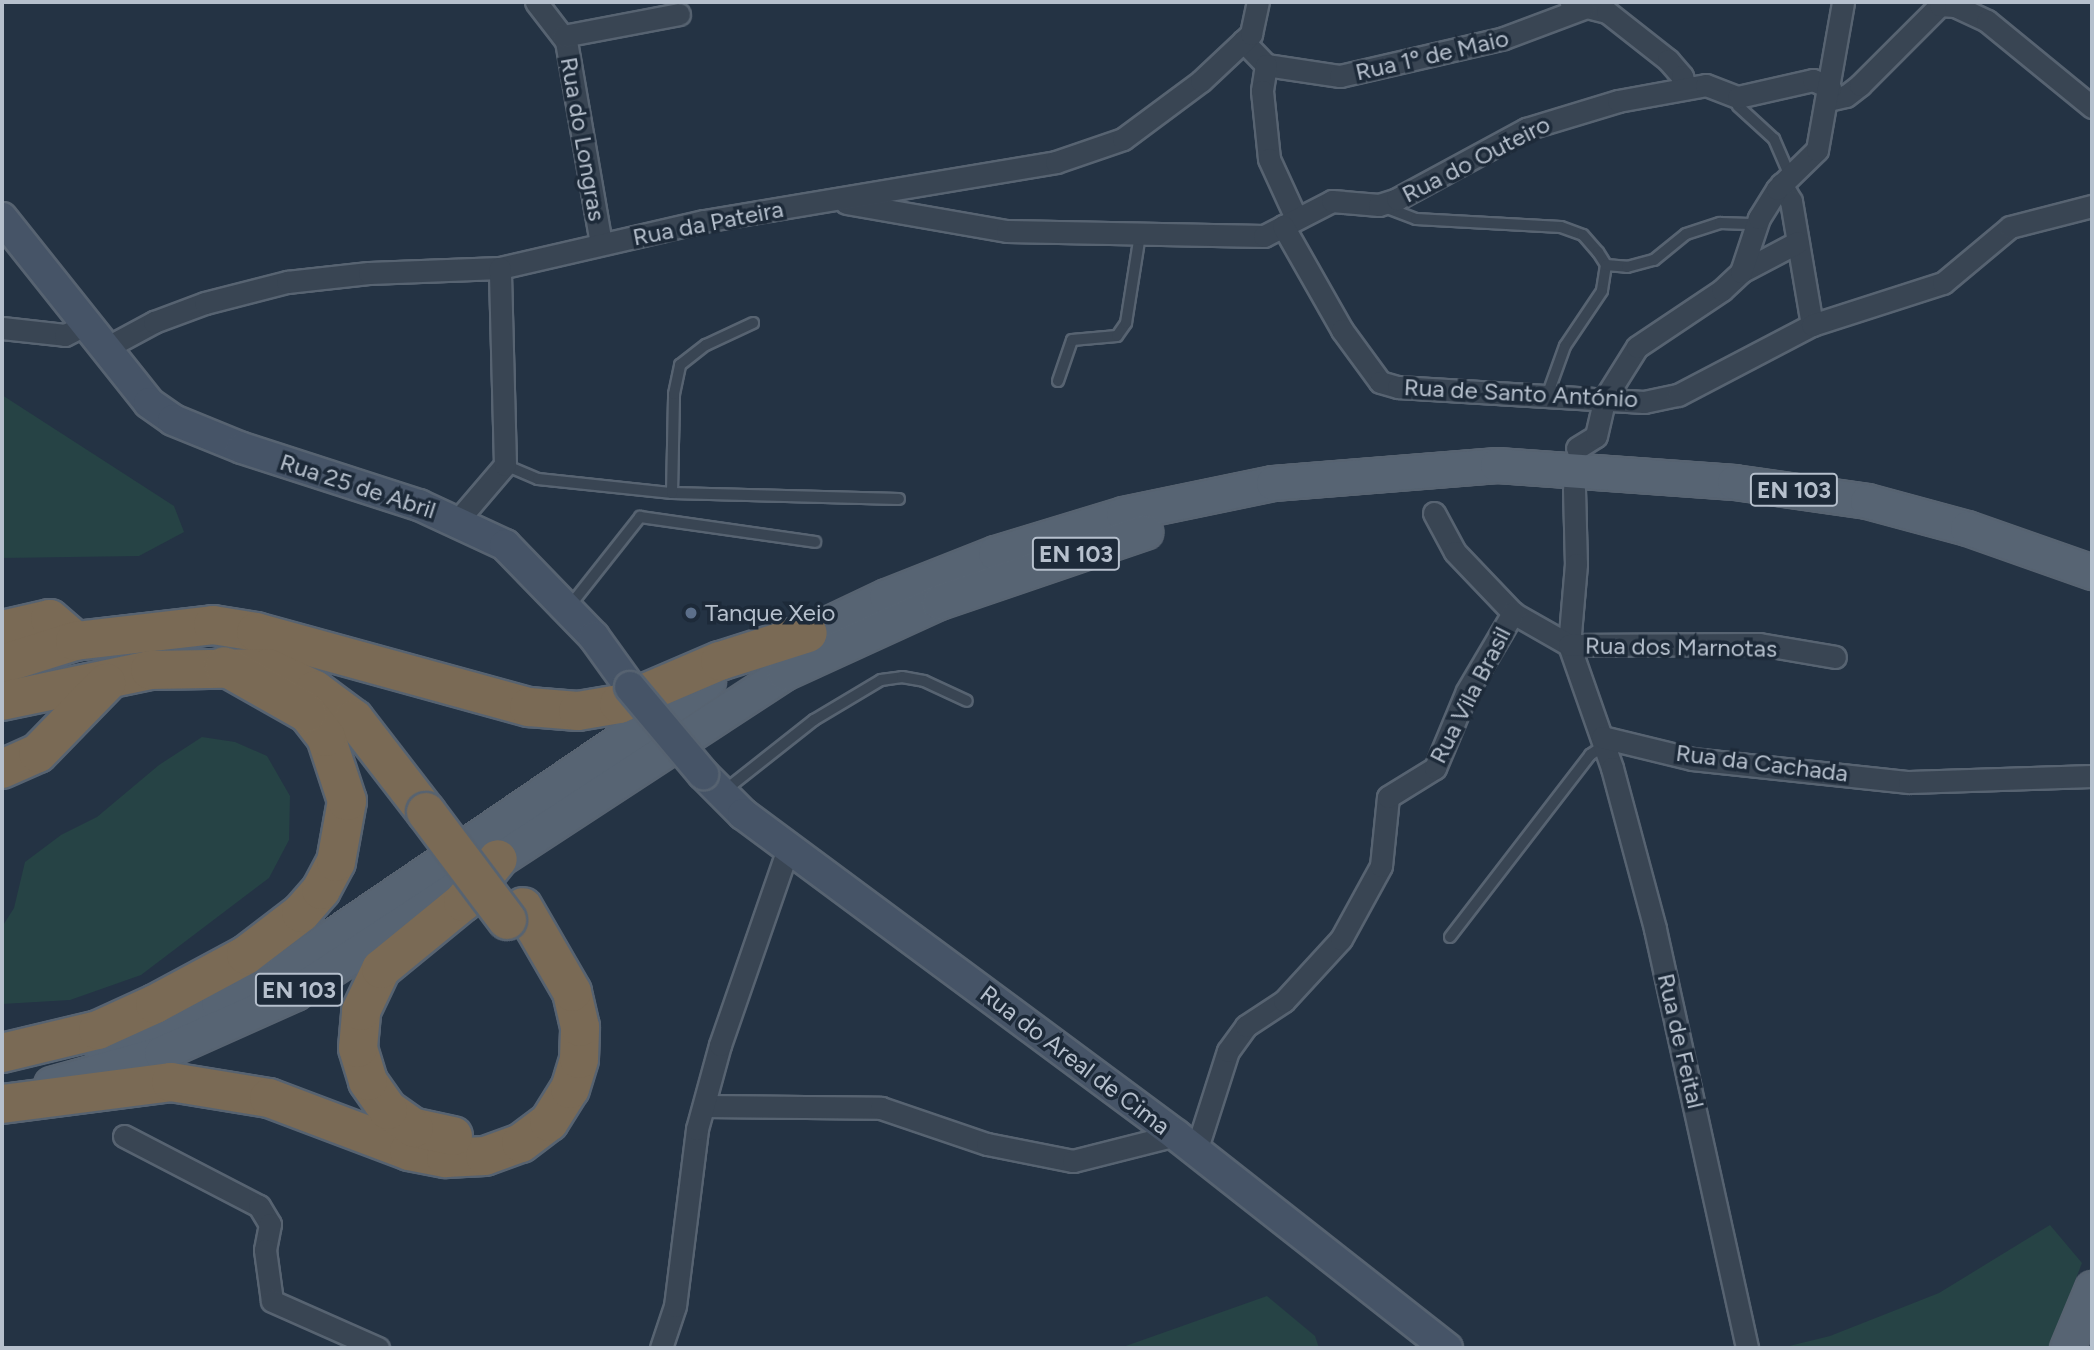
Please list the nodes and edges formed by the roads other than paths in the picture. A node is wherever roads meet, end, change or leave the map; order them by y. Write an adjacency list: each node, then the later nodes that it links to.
1 (536, 2): 6 (street, Rua do Longras)
2 (1258, 2): 7 (street, Rua da Pateira)
3 (1843, 2): 10 (street)
4 (1575, 5): 8 (street, Rua 1º de Maio); 9 (street)
5 (679, 13): 6 (street)
6 (563, 36): 22 (street, Rua do Longras)
7 (1243, 41): 8 (street); 14 (street, Rua da Pateira)
8 (1266, 65): 18 (street)
9 (1685, 87): 11 (street, Rua do Outeiro); 15 (street, Rua do Outeiro)
10 (1829, 94): 11 (street, Rua do Outeiro); 12 (street); 13 (street)
11 (1735, 96): 13 (lane)
12 (2092, 107)
13 (1785, 180): 19 (street); 21 (street)
14 (830, 201): 20 (street, Rua do Outeiro); 22 (street, Rua da Pateira)
15 (1379, 205): 18 (street, Rua do Outeiro); 23 (lane)
16 (2092, 206): 28 (street, Rua de Santo António)
17 (2, 218): 27 (main road, Rua 25 de Abril)
18 (1290, 222): 20 (street, Rua do Outeiro); 32 (street, Rua de Santo António)
19 (1757, 224): 23 (lane); 25 (street)
20 (1140, 235): 31 (lane)
21 (1798, 242): 25 (street); 28 (street)
22 (601, 244): 24 (street, Rua da Pateira)
23 (1606, 265): 32 (lane)
24 (500, 268): 30 (street, Rua da Pateira); 35 (street)
25 (1741, 272): 33 (street)
26 (753, 323): 38 (lane)
27 (85, 325): 29 (street); 30 (main road, Rua 25 de Abril)
28 (1812, 325): 33 (street, Rua de Santo António)
29 (2, 328)
30 (104, 349): 41 (main road, Rua 25 de Abril)
31 (1058, 380)
32 (1546, 396): 33 (street, Rua de Santo António)
33 (1605, 398): 34 (street)
34 (1577, 448)
35 (505, 464): 38 (lane); 41 (street)
36 (1618, 472): 43 (main road, EN 103); 48 (main road, EN 103); 67 (main road, EN 103)
37 (1574, 489): 51 (street)
38 (672, 494): 39 (lane)
39 (899, 499)
40 (1434, 513): 45 (street)
41 (458, 520): 44 (main road, Rua 25 de Abril)
42 (815, 542): 44 (lane)
43 (2092, 572)
44 (567, 610): 64 (main road, Rua 25 de Abril, bridge)
45 (1513, 613): 51 (street); 76 (street, Rua Vila Brasil)
46 (2, 630): 49 (highway)
47 (180, 632): 48 (highway); 49 (highway); 65 (highway)
48 (808, 632): 71 (main road, EN 103)
49 (75, 641): 50 (highway); 53 (highway); 55 (highway)
50 (2, 645)
51 (1569, 645): 52 (street, Rua dos Marnotas); 60 (street)
52 (1835, 657)
53 (2, 664)
54 (224, 666): 56 (highway); 65 (highway); 70 (highway)
55 (2, 681)
56 (106, 683): 57 (highway); 59 (highway); 61 (highway); 62 (highway)
57 (2, 701)
58 (967, 701): 64 (lane)
59 (2, 727)
60 (1603, 741): 63 (street, Rua da Cachada); 69 (lane); 81 (street, Rua de Feital)
61 (2, 742)
62 (2, 769)
63 (2092, 776)
64 (712, 783): 66 (main road, Rua do Areal de Cima)
65 (434, 807): 68 (highway)
66 (789, 846): 74 (street); 76 (main road, Rua do Areal de Cima)
67 (498, 859): 68 (highway); 72 (main road, EN 103)
68 (515, 914): 73 (highway)
69 (1450, 937)
70 (2, 1053)
71 (2, 1065)
72 (2, 1091)
73 (2, 1104)
74 (704, 1105): 76 (street); 79 (street)
75 (124, 1136): 78 (street)
76 (1186, 1143): 80 (main road, Rua do Areal de Cima)
77 (2092, 1290): 82 (main road)
78 (378, 1348)
79 (661, 1348)
80 (1447, 1348)
81 (1747, 1348)
82 (2067, 1348)

